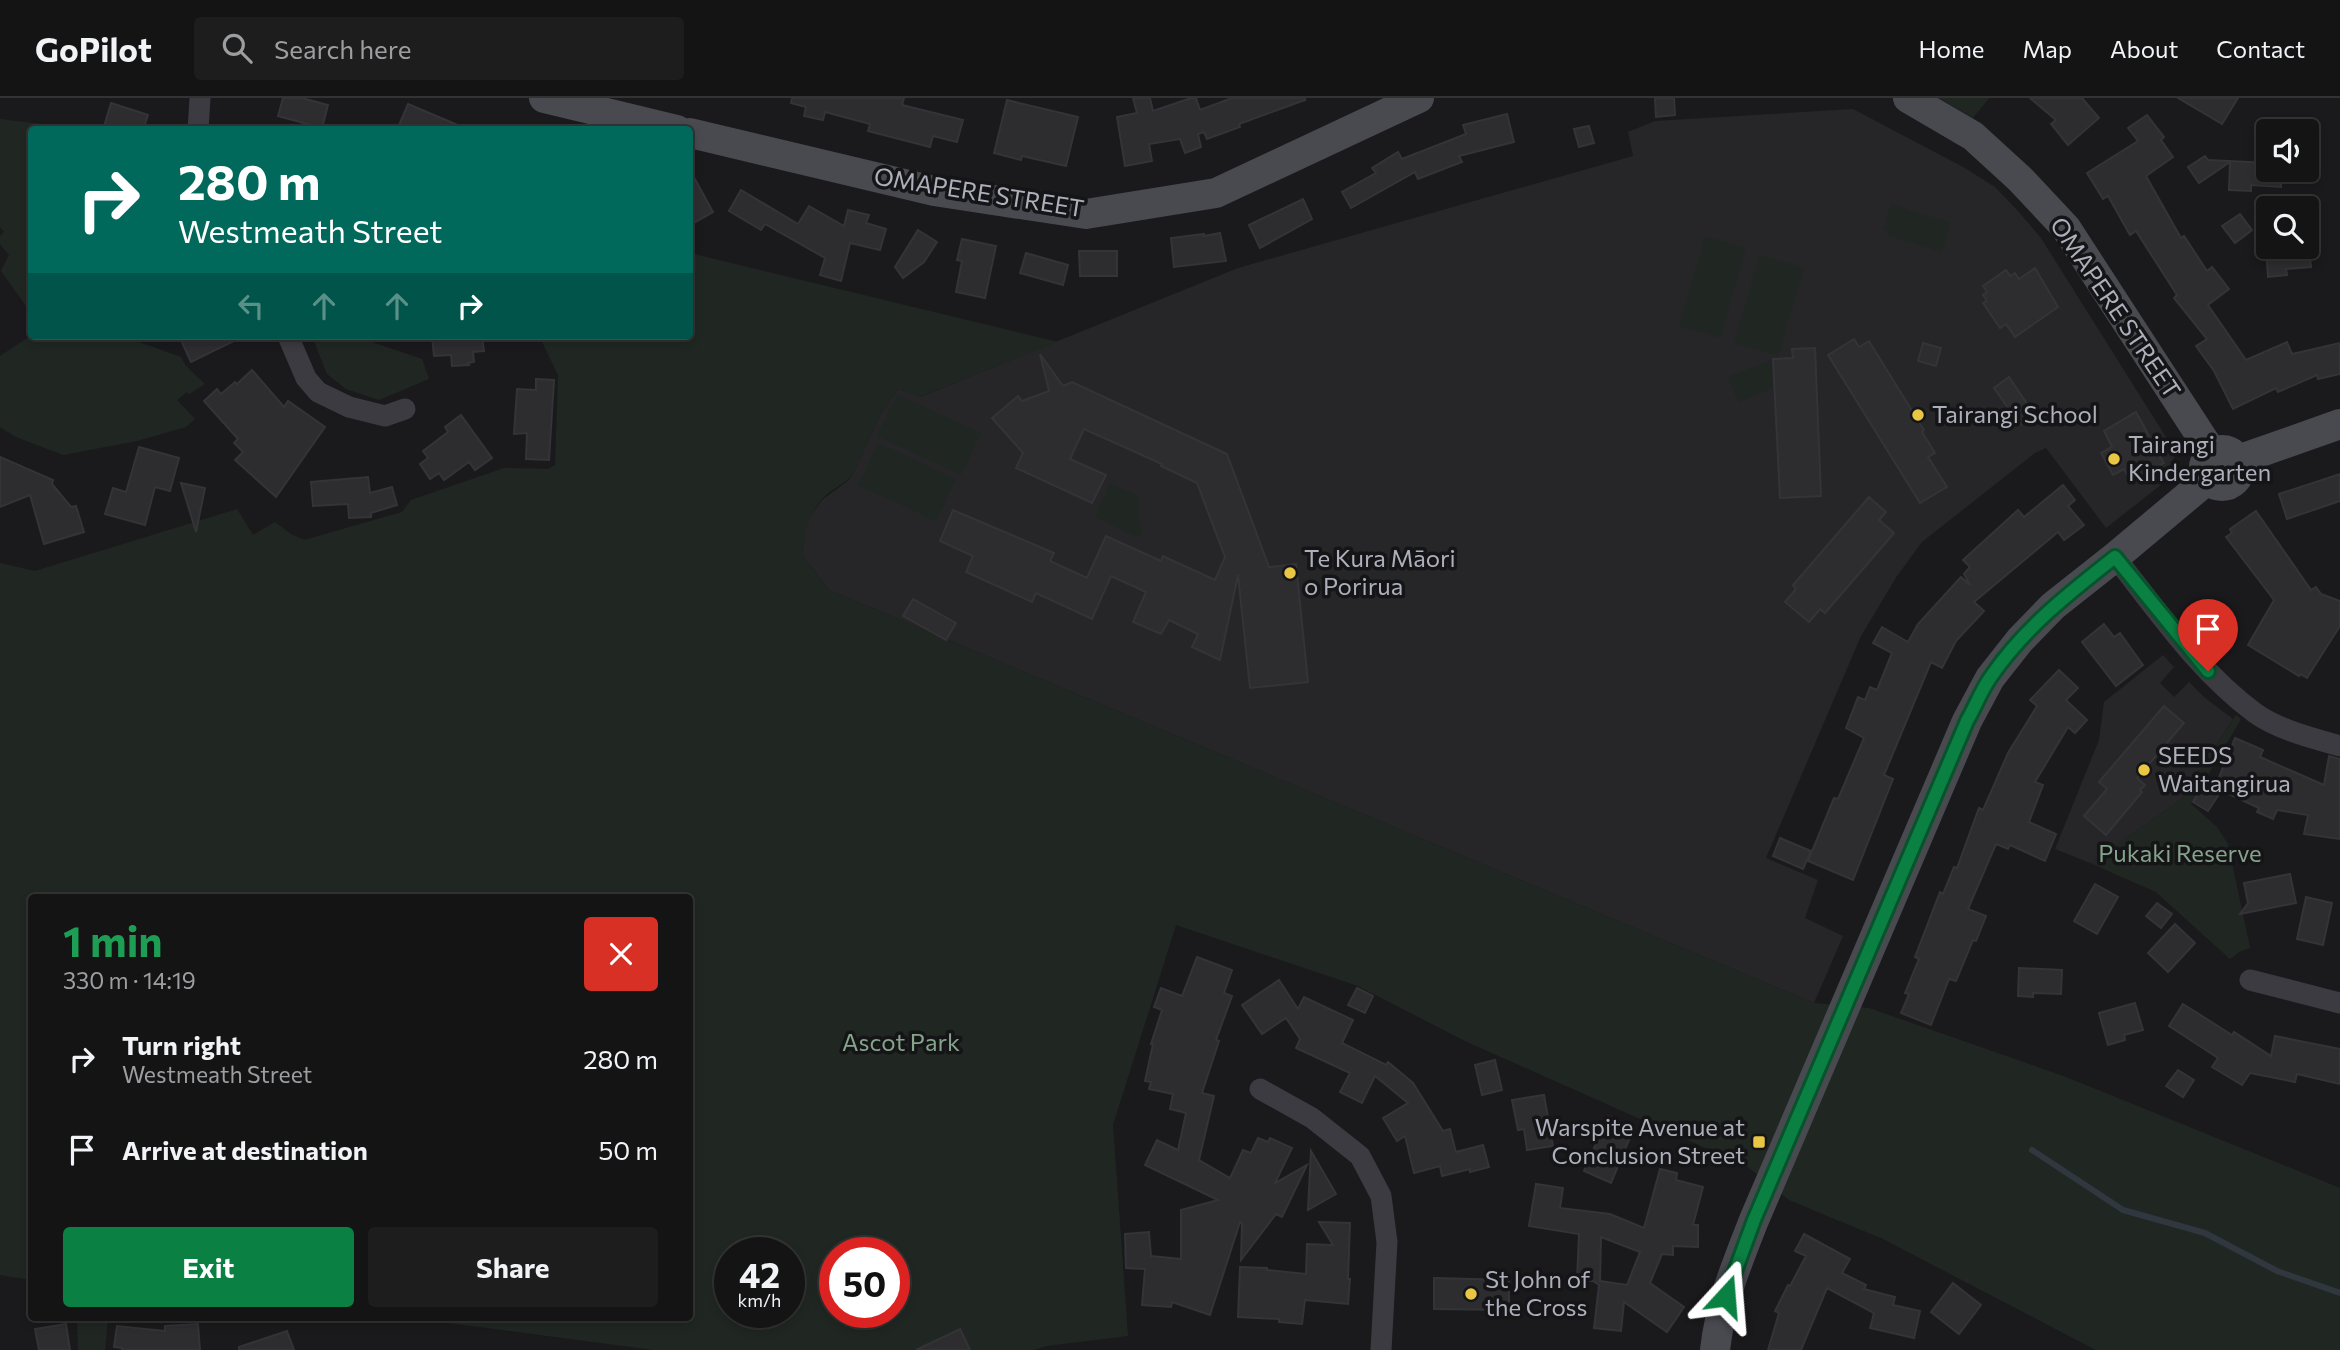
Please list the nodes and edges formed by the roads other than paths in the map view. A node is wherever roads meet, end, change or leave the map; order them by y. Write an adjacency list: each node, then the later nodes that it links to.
1 (200, 98): 5 (street)
2 (544, 98): 6 (main road)
3 (1419, 98): 7 (main road, OMAPERE STREET)
4 (1908, 98): 11 (main road, OMAPERE STREET)
5 (198, 126)
6 (660, 126)
7 (693, 134)
8 (290, 340): 9 (street)
9 (404, 409)
10 (2340, 424): 11 (main road)
11 (2219, 464): 12 (main road)
12 (2115, 557): 13 (street); 18 (main road)
13 (2340, 746)
14 (2250, 980): 15 (street)
15 (2340, 1003)
16 (1260, 1089): 17 (street)
17 (1381, 1350)
18 (1715, 1350)

